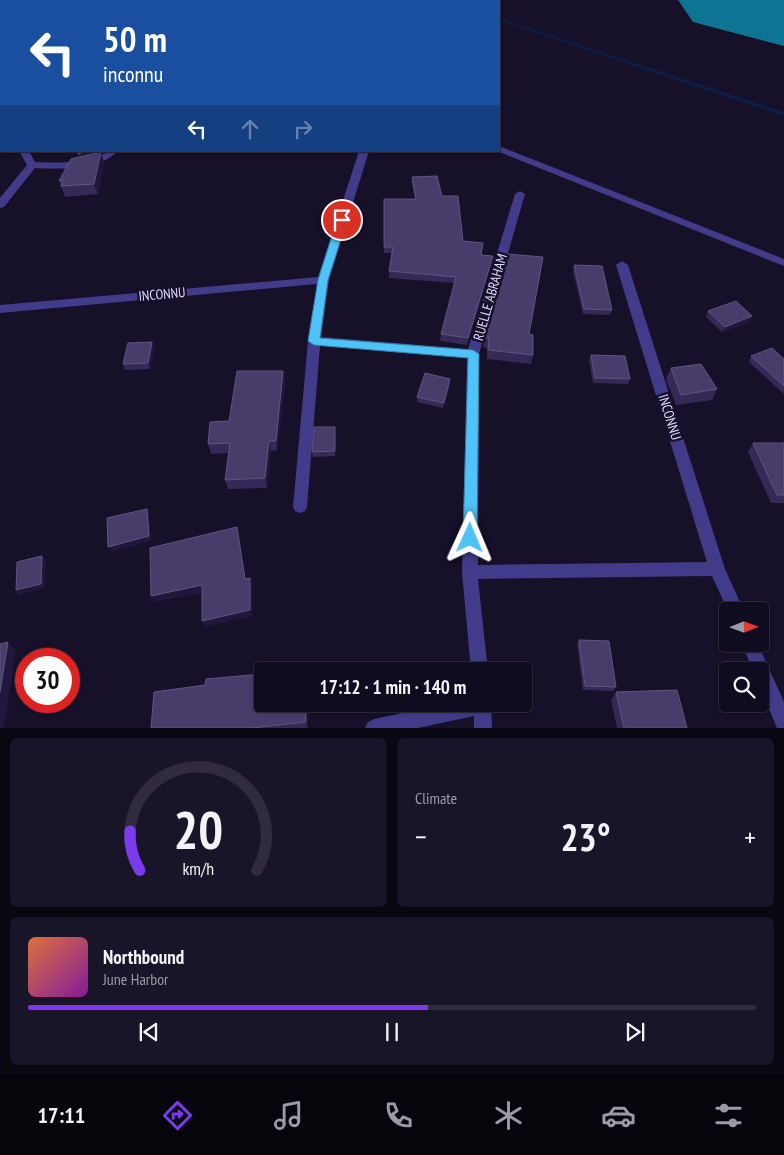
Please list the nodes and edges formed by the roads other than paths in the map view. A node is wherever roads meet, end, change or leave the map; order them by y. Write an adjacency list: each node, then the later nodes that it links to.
1 (500, 149): 8 (lane)
2 (25, 152): 5 (street)
3 (112, 152): 5 (street)
4 (364, 152): 10 (street)
5 (32, 165): 7 (street)
6 (520, 194): 13 (street, RUELLE ABRAHAM)
7 (0, 205)
8 (784, 263)
9 (622, 265): 15 (street, INCONNU)
10 (323, 280): 11 (street, INCONNU); 12 (street)
11 (0, 309)
12 (314, 341): 13 (street); 14 (street)
13 (473, 354): 16 (street, RUELLE ABRAHAM)
14 (300, 507)
15 (718, 569): 16 (street); 17 (street, INCONNU)
16 (470, 572): 19 (street, RUELLE ABRAHAM)
17 (732, 602)
18 (753, 652): 22 (street)
19 (478, 662)
20 (446, 712): 23 (street)
21 (483, 712): 24 (street)
22 (784, 723)
23 (374, 728)
24 (484, 728)

